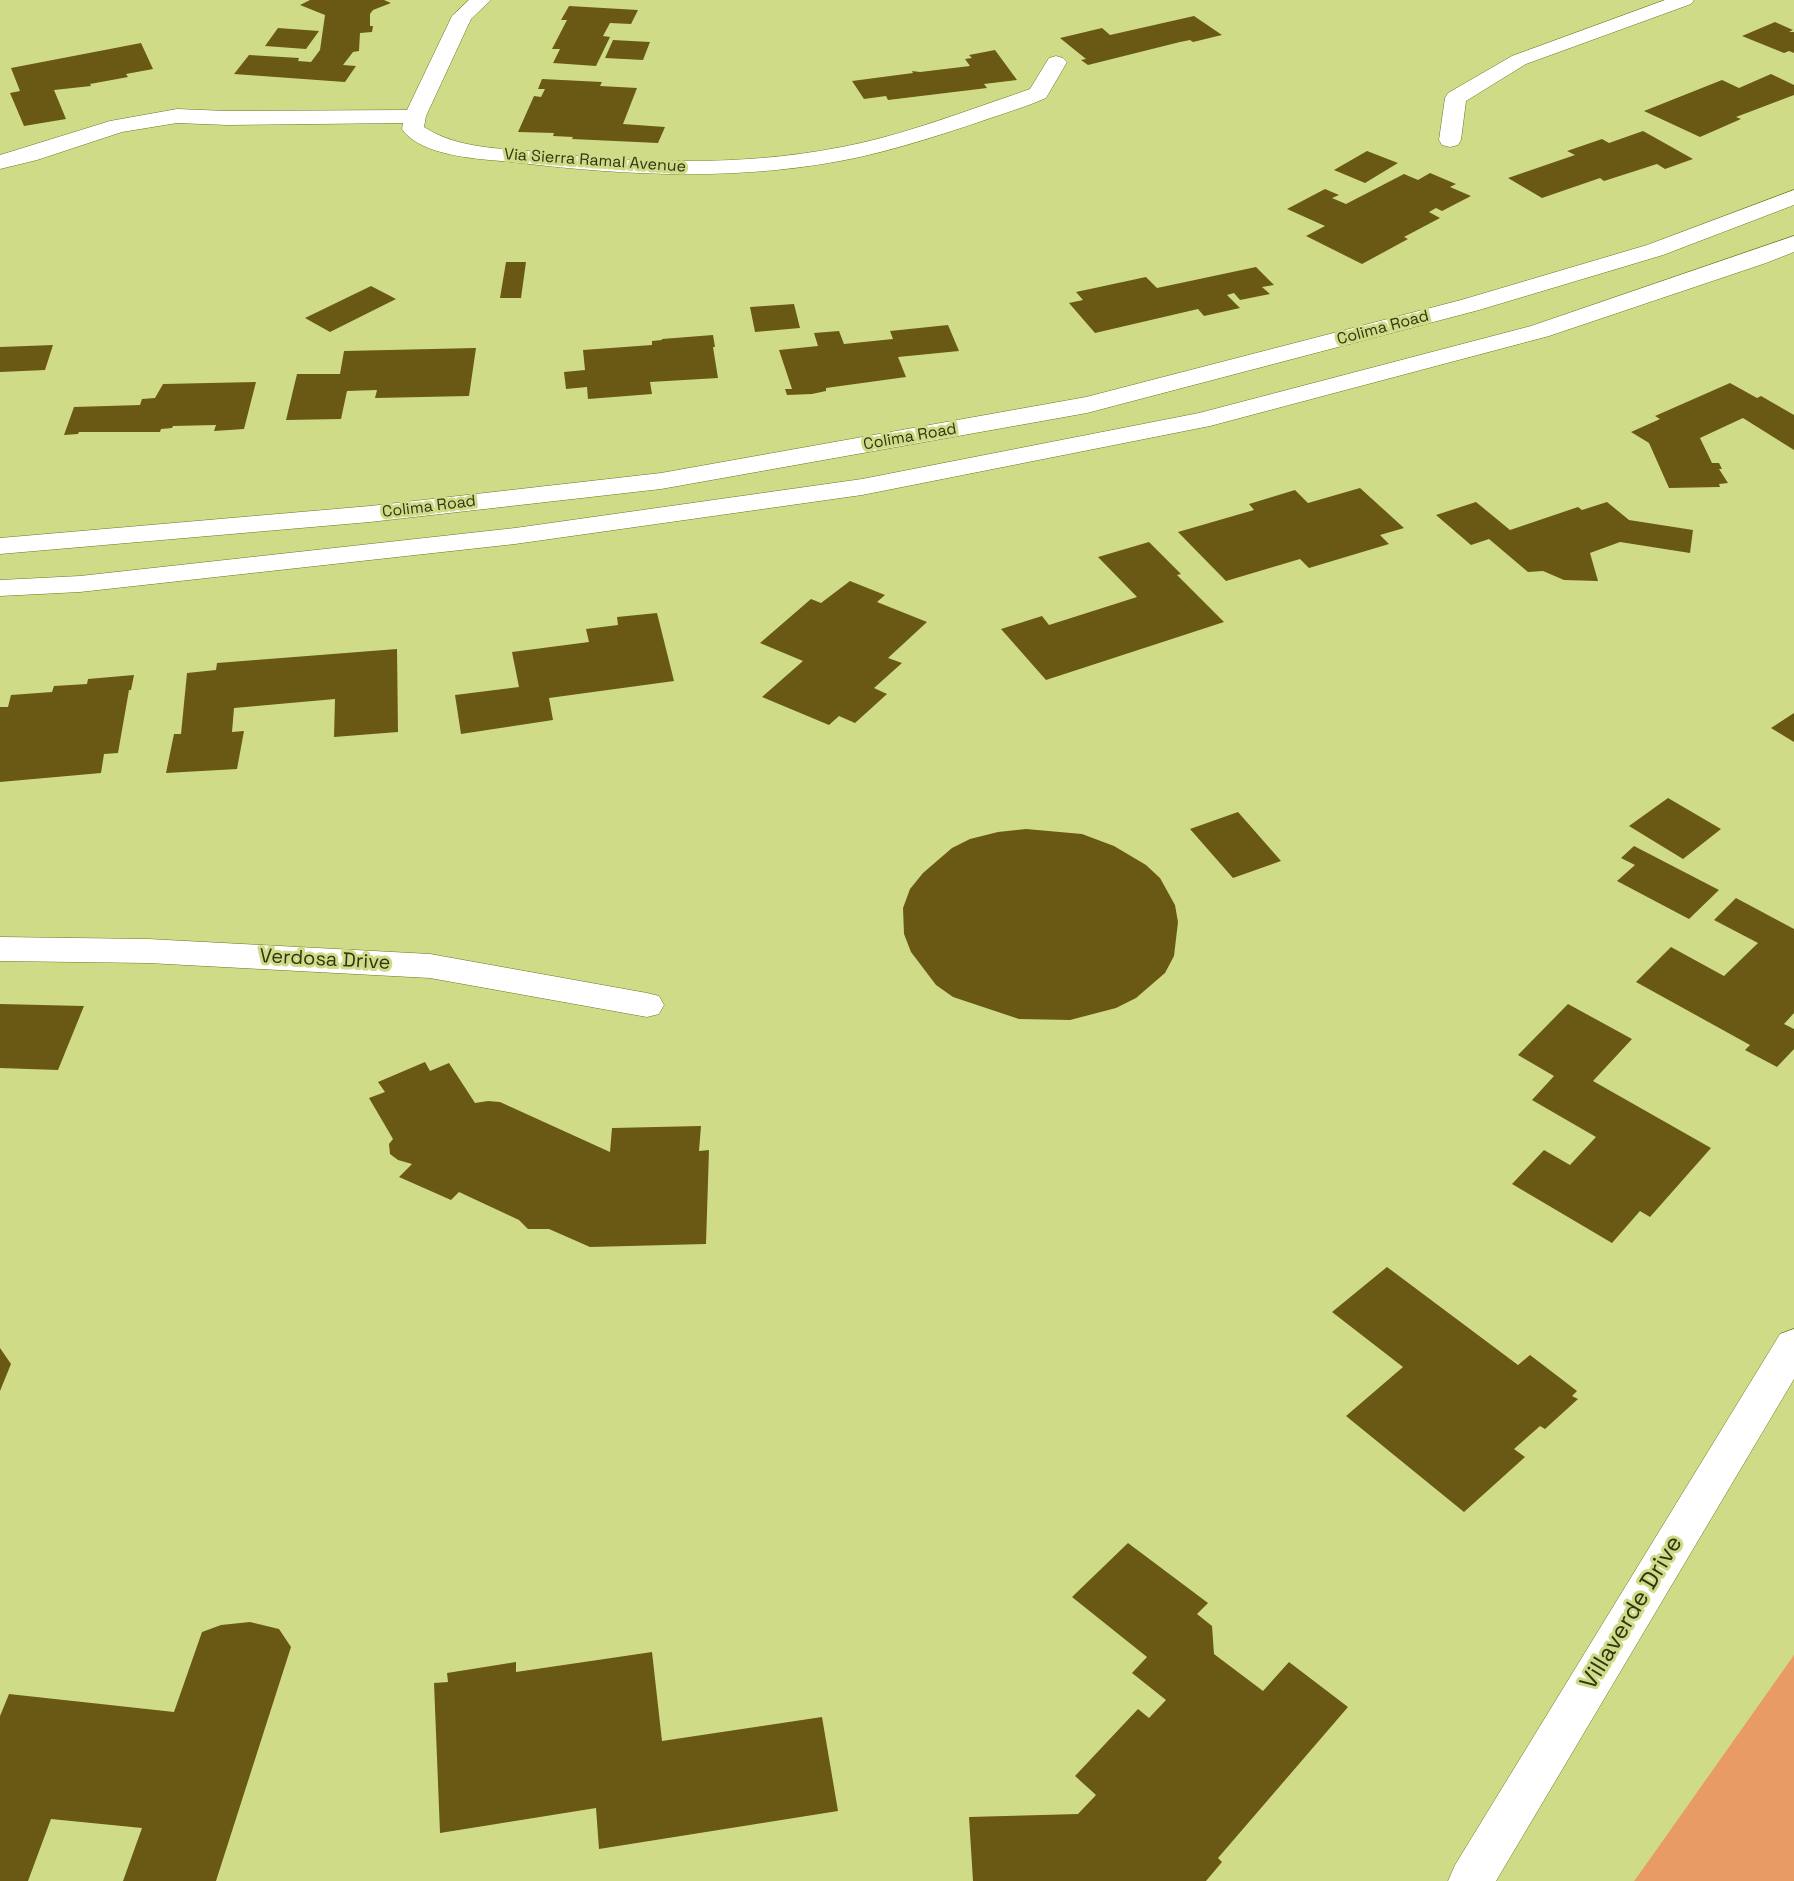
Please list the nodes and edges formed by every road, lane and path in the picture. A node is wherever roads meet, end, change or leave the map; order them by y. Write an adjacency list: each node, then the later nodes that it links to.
1 (482, 0): 4 (main road)
2 (1684, 0): 5 (main road)
3 (1056, 62): 4 (main road, Via Sierra Ramal Avenue)
4 (416, 116): 6 (main road)
5 (1450, 140)
6 (0, 162)
7 (1794, 197): 9 (main road, Colima Road)
8 (1794, 243): 10 (main road, Colima Road)
9 (0, 546)
10 (0, 588)
11 (0, 949): 12 (main road, Verdosa Drive)
12 (647, 1005)
13 (1794, 1345): 14 (main road, Villaverde Drive)
14 (1471, 1881)

